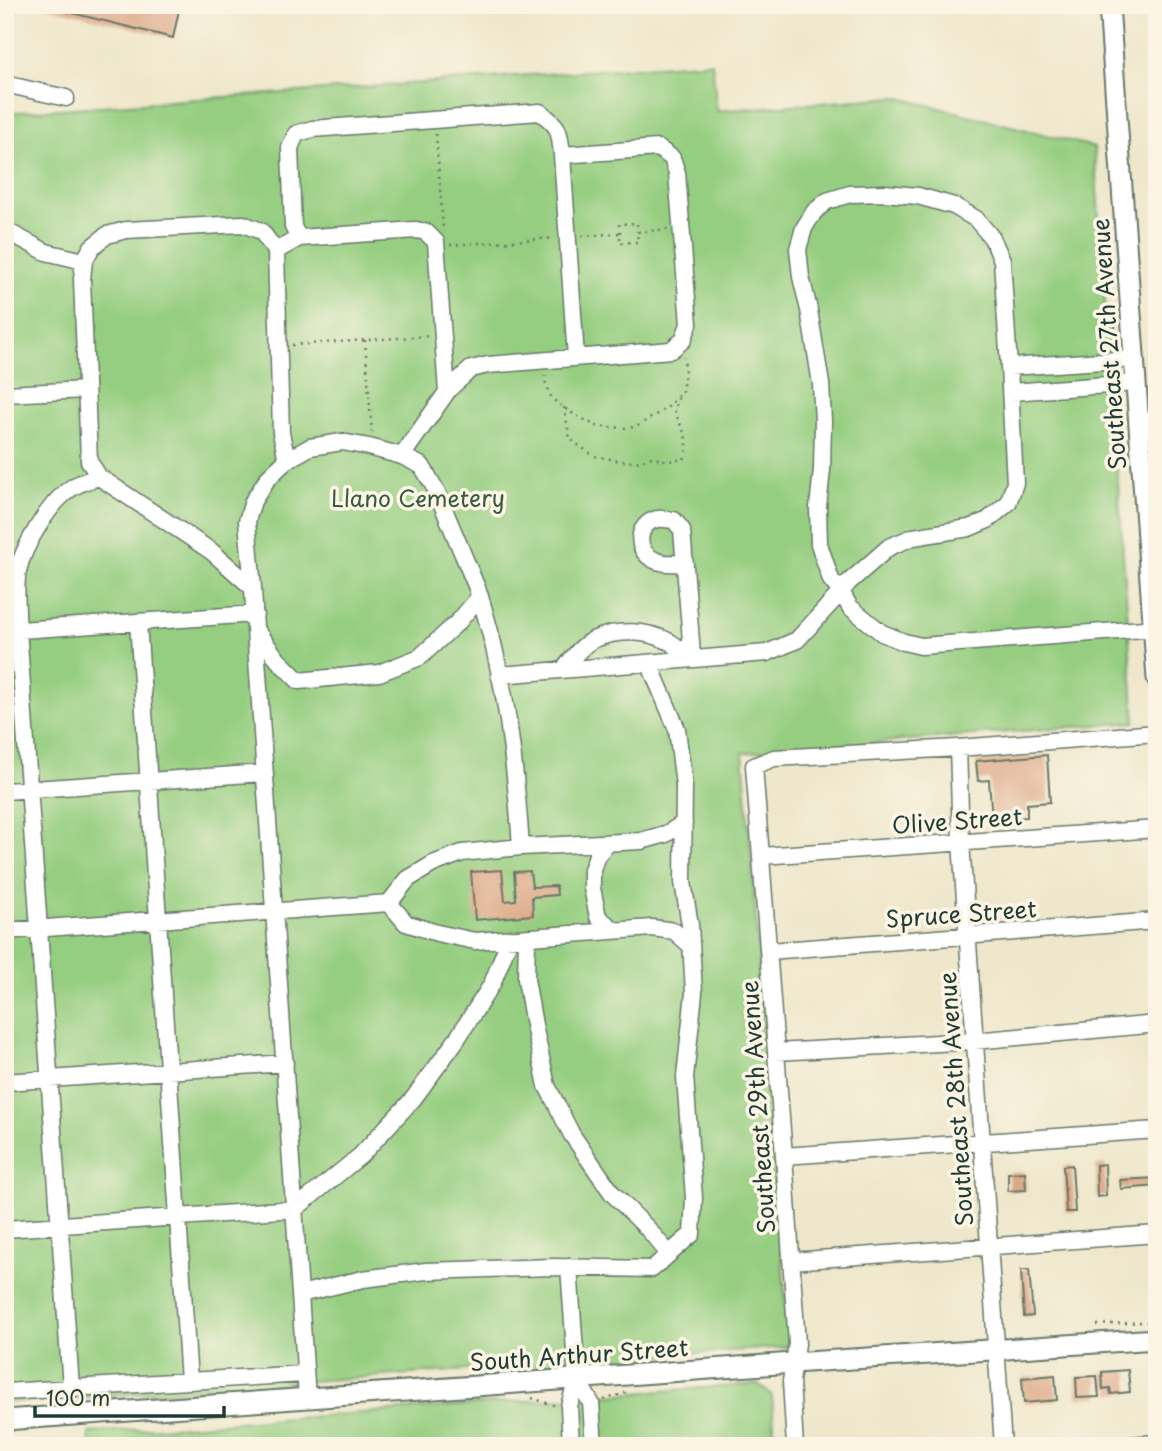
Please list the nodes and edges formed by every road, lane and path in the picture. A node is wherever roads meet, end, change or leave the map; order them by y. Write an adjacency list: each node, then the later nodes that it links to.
1 (1109, 5): 18 (main road, Southeast 27th Avenue)
2 (5, 84): 3 (street)
3 (66, 98)
4 (435, 120): 5 (street); 6 (path); 10 (street)
5 (562, 155): 15 (street); 17 (street)
6 (443, 231)
7 (637, 232): 8 (path)
8 (620, 233)
9 (8, 234): 12 (street)
10 (299, 238): 11 (street); 13 (street)
11 (276, 251): 12 (street); 16 (street)
12 (84, 261): 22 (street)
13 (443, 335): 14 (path); 23 (street)
14 (365, 340): 16 (path); 29 (path)
15 (678, 344): 17 (street); 25 (path)
16 (279, 346): 31 (street)
17 (576, 358): 19 (street)
18 (1133, 359): 20 (street); 21 (main road, Southeast 27th Avenue)
19 (544, 360): 23 (street); 27 (path)
20 (1010, 368): 24 (street); 36 (street)
21 (1127, 388): 24 (street); 28 (main road, Southeast 27th Avenue); 28 (path)
22 (86, 390): 26 (street); 32 (street)
23 (447, 392): 30 (street)
24 (1011, 392): 36 (street)
25 (680, 393): 27 (path); 27 (path)
26 (5, 394)
27 (564, 407)
28 (1139, 423): 33 (main road, Southeast 27th Avenue)
29 (373, 448): 30 (street); 31 (street)
30 (402, 456): 37 (street)
31 (287, 460): 35 (street)
32 (99, 477): 35 (street); 41 (street)
33 (1151, 524): 40 (main road, Southeast 27th Avenue)
34 (685, 563): 42 (street)
35 (253, 588): 39 (street)
36 (841, 592): 40 (street); 42 (street)
37 (480, 596): 39 (street); 45 (street)
38 (138, 622): 39 (street); 41 (street); 50 (street)
39 (255, 622): 49 (street)
40 (1155, 628): 46 (main road, Southeast 27th Avenue)
41 (12, 630): 51 (street)
42 (692, 659): 43 (street); 44 (street)
43 (649, 663): 44 (street); 53 (street)
44 (563, 670): 45 (street)
45 (499, 675): 57 (street)
46 (1157, 678)
47 (1157, 733): 48 (street)
48 (958, 748): 55 (street, Southeast 28th Avenue); 58 (street, Southeast 29th Avenue)
49 (265, 773): 50 (street); 60 (street)
50 (149, 781): 51 (street); 61 (street)
51 (30, 790): 52 (street); 63 (street)
52 (5, 791)
53 (684, 823): 56 (street); 69 (street)
54 (1157, 829): 55 (street, Olive Street)
55 (961, 842): 58 (street, Olive Street); 66 (street, Southeast 28th Avenue)
56 (608, 843): 57 (street); 64 (street)
57 (521, 847): 59 (street)
58 (761, 856): 70 (street, Southeast 29th Avenue)
59 (389, 903): 60 (street); 68 (street)
60 (274, 911): 61 (street); 74 (street)
61 (158, 920): 63 (street); 75 (street)
62 (1157, 921): 66 (street, Spruce Street)
63 (39, 928): 65 (street); 76 (street)
64 (614, 930): 67 (street); 69 (street)
65 (5, 931)
66 (967, 935): 70 (street, Spruce Street); 72 (street, Southeast 28th Avenue)
67 (527, 937): 68 (street); 87 (street)
68 (510, 938): 81 (street)
69 (691, 946): 87 (street)
70 (769, 951): 73 (street, Southeast 29th Avenue)
71 (1157, 1024): 72 (street)
72 (974, 1041): 73 (street); 79 (street, Southeast 28th Avenue)
73 (776, 1052): 80 (street, Southeast 29th Avenue)
74 (285, 1063): 75 (street); 81 (street)
75 (168, 1071): 76 (street); 82 (street)
76 (50, 1079): 77 (street); 83 (street)
77 (5, 1082)
78 (1157, 1130): 79 (street)
79 (982, 1142): 80 (street); 86 (street, Southeast 28th Avenue)
80 (784, 1156): 88 (street, Southeast 29th Avenue)
81 (295, 1209): 82 (street); 90 (street)
82 (178, 1217): 83 (street); 98 (street)
83 (60, 1225): 84 (street); 99 (street)
84 (5, 1229)
85 (1157, 1234): 86 (street)
86 (988, 1247): 88 (street); 94 (street, Southeast 28th Avenue)
87 (669, 1254): 89 (street)
88 (791, 1261): 95 (street, Southeast 29th Avenue)
89 (569, 1267): 90 (street); 97 (street)
90 (300, 1294): 96 (street)
91 (1157, 1321): 92 (path)
92 (1097, 1325)
93 (1157, 1339): 94 (main road, South Arthur Street)
94 (995, 1351): 95 (main road, South Arthur Street); 107 (street, Southeast 28th Avenue)
95 (794, 1363): 97 (main road, South Arthur Street); 106 (street, Southeast 29th Avenue)
96 (305, 1374): 98 (street); 101 (street)
97 (577, 1379): 101 (main road, South Arthur Street); 104 (street); 105 (street)
98 (189, 1381): 99 (street)
99 (71, 1388): 100 (street)
100 (5, 1392)
101 (307, 1398): 102 (main road, South Arthur Street)
102 (5, 1420)
103 (1157, 1443): 108 (street)
104 (571, 1446)
105 (594, 1446)
106 (795, 1446)
107 (1003, 1446)
108 (1116, 1446)

